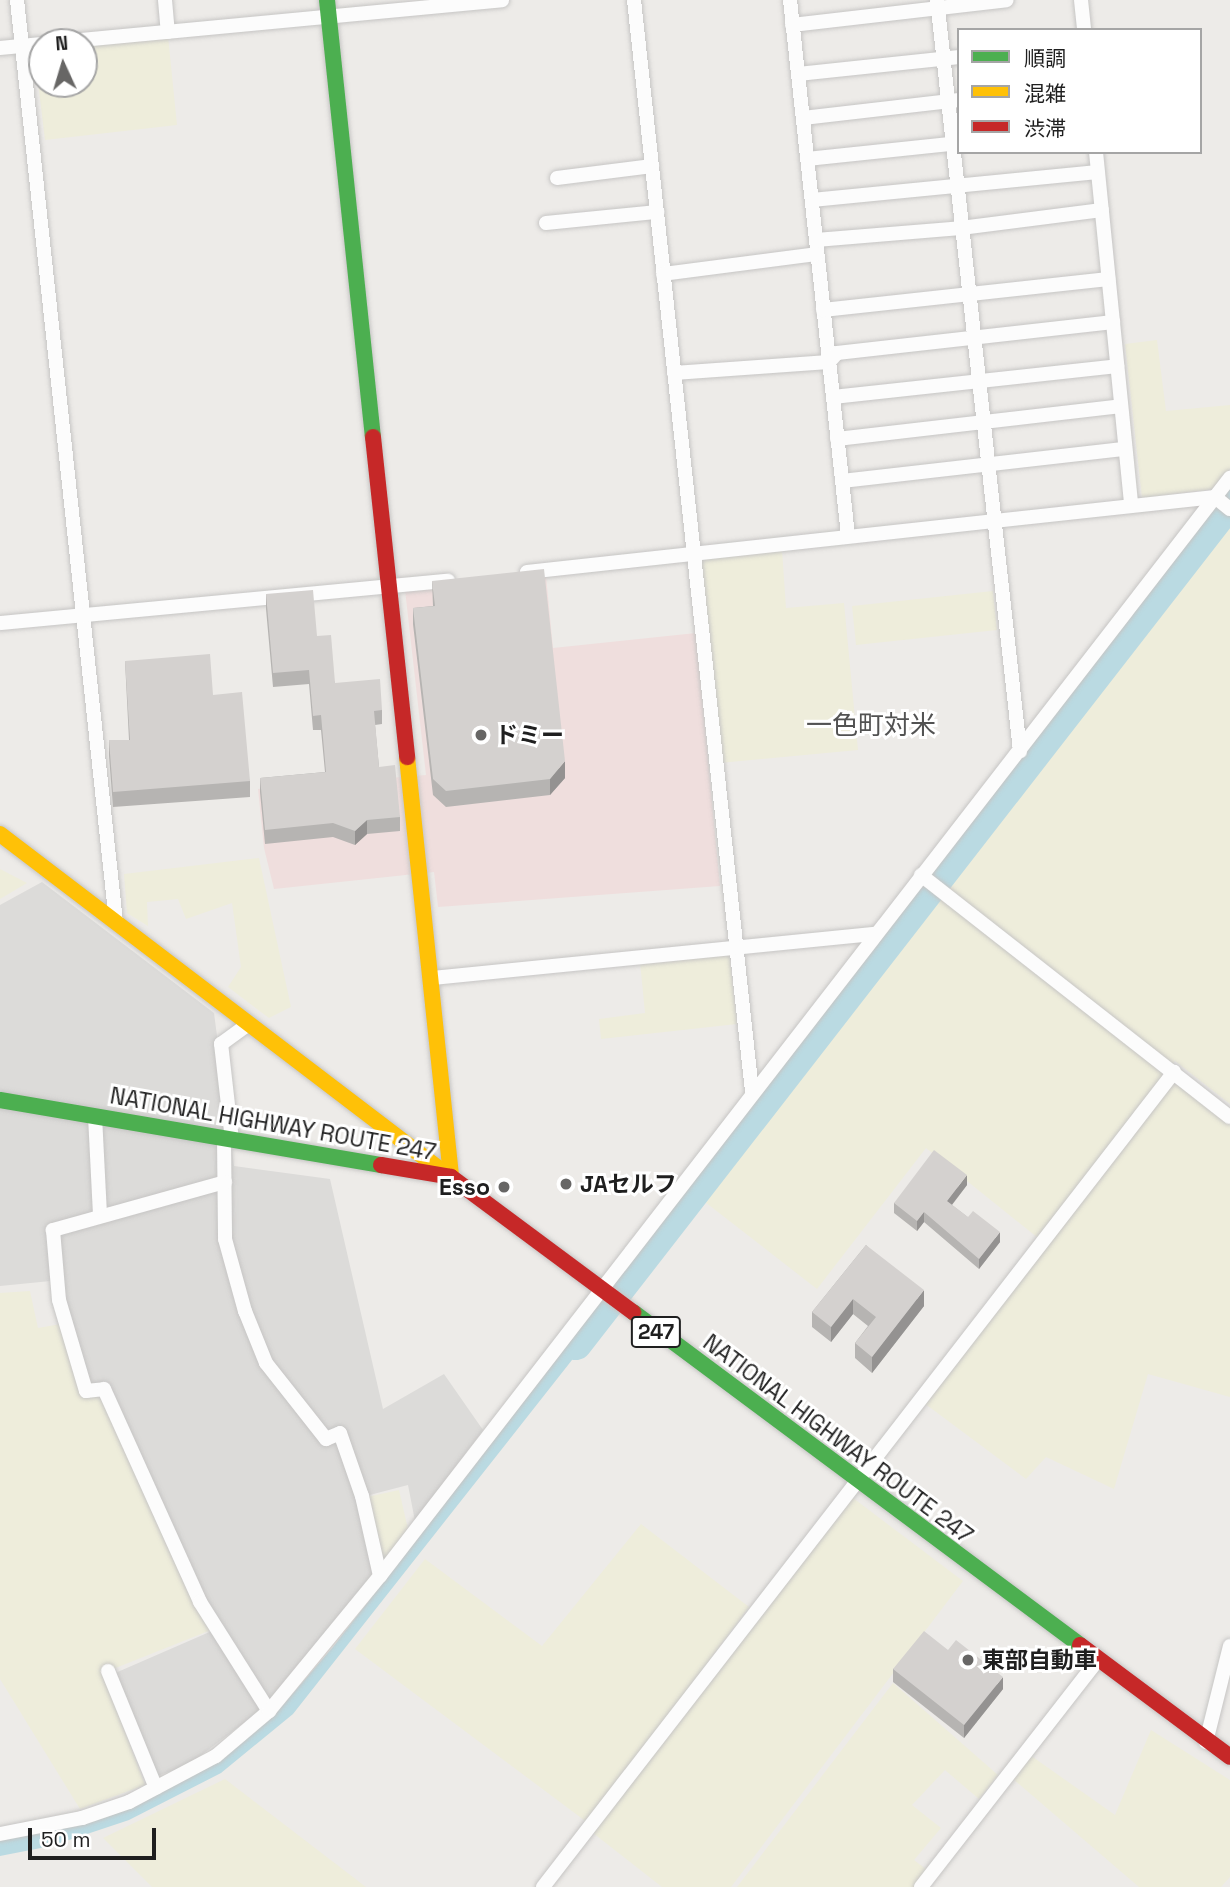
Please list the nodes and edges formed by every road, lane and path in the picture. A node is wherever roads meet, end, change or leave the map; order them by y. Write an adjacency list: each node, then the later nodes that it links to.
1 (17, 0): 16 (street)
2 (165, 0): 13 (street)
3 (327, 0): 10 (main road)
4 (502, 0): 10 (street)
5 (634, 0): 26 (street)
6 (790, 0): 11 (street)
7 (1007, 0): 9 (street)
8 (1081, 0): 12 (street)
9 (937, 4): 11 (street); 19 (street)
10 (329, 17): 13 (street); 62 (main road)
11 (792, 25): 20 (street)
12 (1084, 28)
13 (168, 32): 14 (street)
14 (98, 38)
15 (28, 45): 16 (street)
16 (23, 46): 17 (street); 63 (street)
17 (0, 48)
18 (957, 57): 19 (street)
19 (943, 59): 20 (street); 21 (street)
20 (798, 74): 22 (street)
21 (953, 101): 22 (street); 23 (street)
22 (803, 118): 25 (street)
23 (956, 143): 25 (street); 29 (street)
24 (1096, 154): 27 (street)
25 (807, 159): 30 (street)
26 (652, 166): 28 (street); 32 (street)
27 (1098, 172): 29 (street); 31 (street)
28 (557, 178)
29 (957, 186): 30 (street); 34 (street)
30 (811, 200): 35 (street)
31 (1102, 210): 34 (street); 37 (street)
32 (657, 212): 33 (street); 36 (street)
33 (546, 223)
34 (961, 228): 35 (street); 38 (street)
35 (817, 247): 36 (street); 39 (street)
36 (663, 274): 44 (street)
37 (1108, 279): 38 (street); 40 (street)
38 (969, 296): 39 (street); 41 (street)
39 (823, 310): 42 (street)
40 (1113, 322): 41 (street); 43 (street)
41 (973, 339): 42 (street); 45 (street)
42 (829, 362): 44 (street); 46 (street)
43 (1117, 366): 45 (street); 47 (street)
44 (674, 373): 59 (street)
45 (978, 379): 46 (street); 48 (street)
46 (833, 397): 49 (street)
47 (1121, 406): 48 (street); 50 (street)
48 (982, 421): 49 (street); 51 (street)
49 (837, 439): 53 (street)
50 (1125, 449): 51 (street); 55 (street)
51 (987, 465): 53 (street); 57 (street)
52 (1230, 478): 54 (street)
53 (842, 481): 58 (street)
54 (1215, 497): 55 (street); 56 (street); 65 (street)
55 (1131, 505): 57 (street)
56 (1230, 509)
57 (993, 520): 58 (street); 65 (street)
58 (848, 536): 59 (street)
59 (693, 553): 60 (street); 70 (street)
60 (507, 574)
61 (467, 579): 62 (street)
62 (388, 588): 63 (street); 71 (main road)
63 (85, 617): 64 (street); 68 (street)
64 (0, 623)
65 (1020, 751): 67 (street)
66 (0, 834): 68 (main road)
67 (921, 875): 69 (street); 73 (street)
68 (116, 922): 72 (main road)
69 (876, 934): 70 (street); 74 (street)
70 (733, 947): 71 (street); 74 (street)
71 (432, 978): 79 (main road)
72 (249, 1024): 78 (street); 79 (main road)
73 (1174, 1072): 77 (street); 83 (street)
74 (752, 1092): 82 (street)
75 (0, 1100): 76 (main road, NATIONAL HIGHWAY ROUTE 247 / 247)
76 (95, 1116): 78 (main road, NATIONAL HIGHWAY ROUTE 247 / 247); 81 (street)
77 (1230, 1117)
78 (228, 1139): 79 (main road, NATIONAL HIGHWAY ROUTE 247 / 247); 80 (street)
79 (451, 1177): 82 (main road, NATIONAL HIGHWAY ROUTE 247 / 247)
80 (225, 1182): 81 (street); 84 (street)
81 (100, 1215): 88 (street)
82 (602, 1291): 83 (main road, NATIONAL HIGHWAY ROUTE 247 / 247); 84 (street)
83 (856, 1480): 86 (main road, NATIONAL HIGHWAY ROUTE 247 / 247); 93 (street)
84 (380, 1576): 88 (street)
85 (1230, 1646): 89 (street)
86 (1096, 1662): 89 (main road, NATIONAL HIGHWAY ROUTE 247 / 247); 94 (street)
87 (108, 1671): 91 (street)
88 (269, 1711): 91 (street)
89 (1206, 1742): 90 (main road, NATIONAL HIGHWAY ROUTE 247 / 247)
90 (1230, 1757)
91 (156, 1788): 92 (street)
92 (0, 1834)
93 (543, 1887)
94 (921, 1887)

